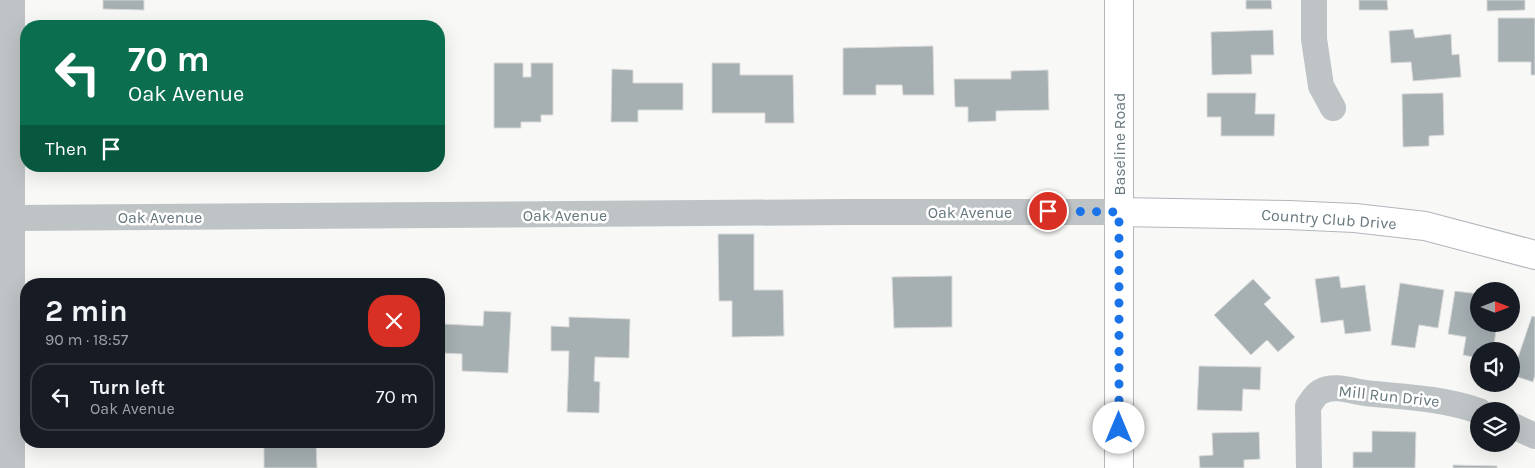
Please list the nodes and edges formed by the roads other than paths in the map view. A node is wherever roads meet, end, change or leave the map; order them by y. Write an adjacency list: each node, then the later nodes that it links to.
1 (12, 0): 6 (street)
2 (1119, 0): 5 (main road, Baseline Road)
3 (1314, 0): 4 (street)
4 (1333, 108)
5 (1119, 212): 6 (street, Oak Avenue); 7 (main road, Country Club Drive); 12 (main road, Baseline Road)
6 (11, 218): 11 (street)
7 (1535, 255)
8 (1470, 409): 13 (street, Mill Run Drive)
9 (1520, 429): 10 (street)
10 (1535, 436)
11 (12, 468)
12 (1119, 468)
13 (1309, 468)

